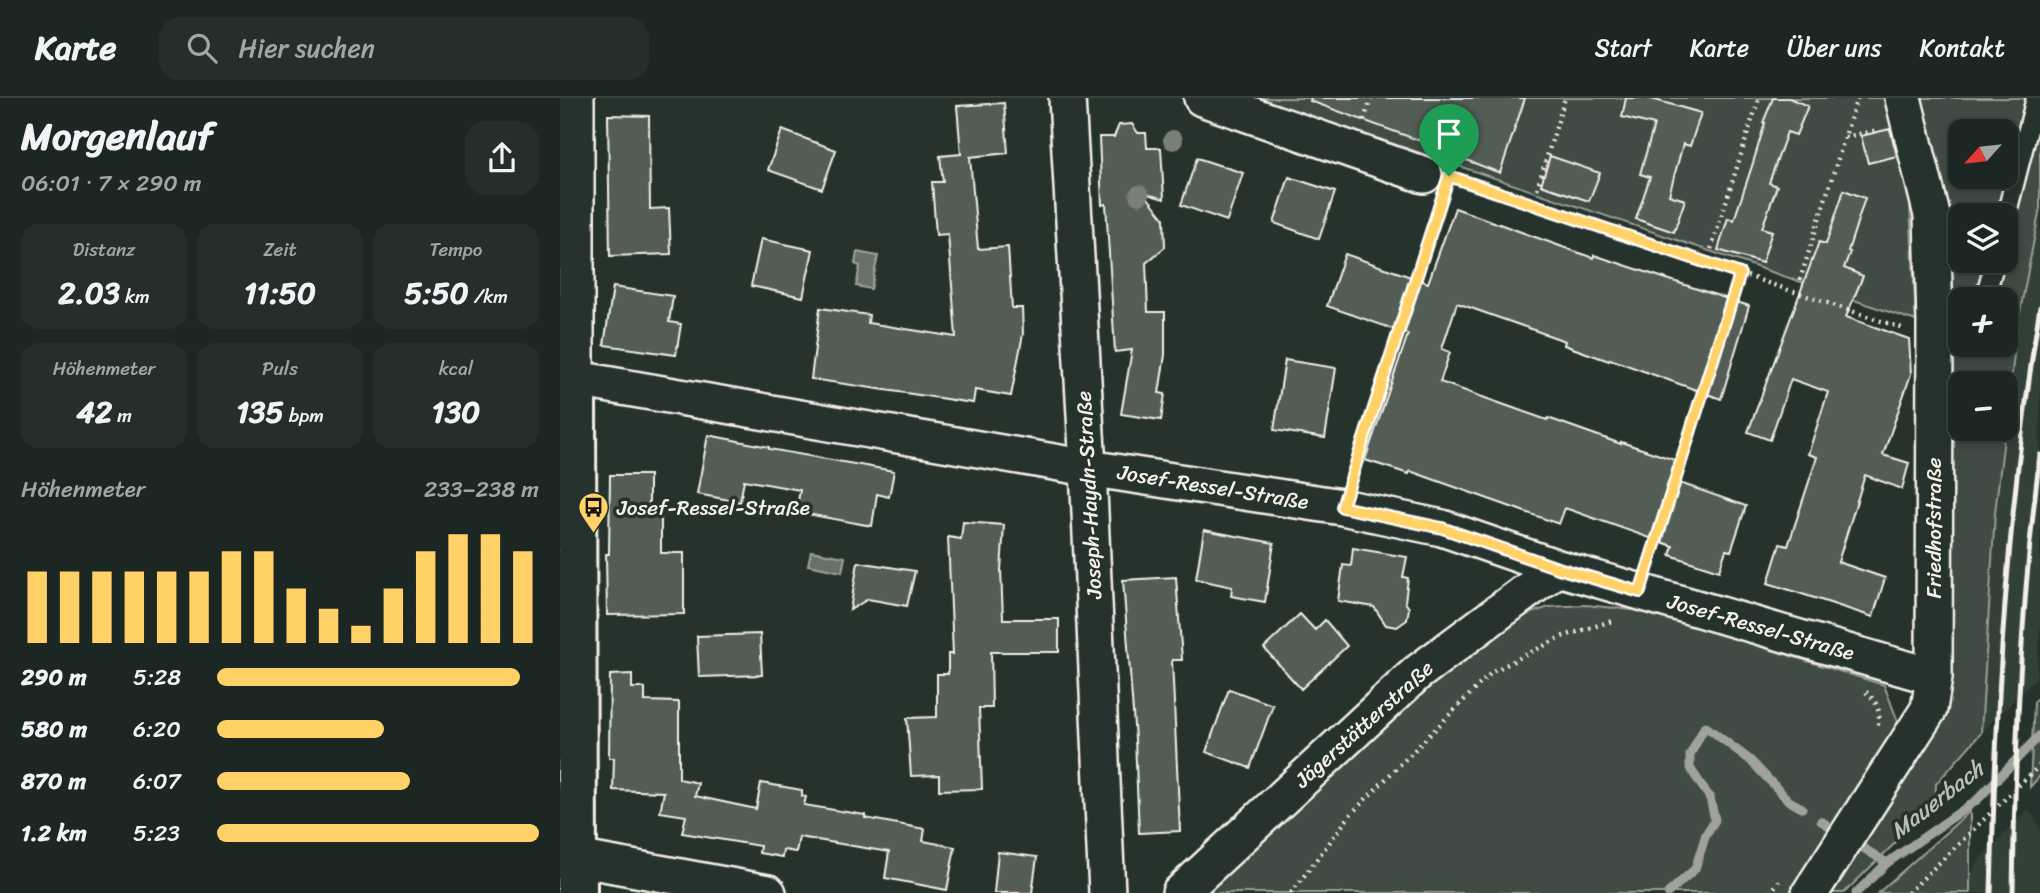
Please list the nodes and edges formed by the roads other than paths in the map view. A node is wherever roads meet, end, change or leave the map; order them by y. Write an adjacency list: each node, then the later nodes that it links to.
1 (576, 98): 9 (street)
2 (1067, 98): 10 (street, Joseph-Haydn-Straße)
3 (1202, 98): 7 (street)
4 (1903, 98): 8 (street, Friedhofstraße)
5 (2036, 98): 6 (lane)
6 (2018, 137)
7 (1437, 176)
8 (1944, 327): 12 (street, Friedhofstraße)
9 (568, 378): 10 (street, Josef-Ressel-Straße); 13 (street)
10 (1088, 468): 11 (street, Josef-Ressel-Straße); 15 (street, Joseph-Haydn-Straße)
11 (1558, 568): 12 (street, Josef-Ressel-Straße); 16 (street, Jägerstätterstraße)
12 (1931, 693): 17 (street)
13 (571, 869): 14 (street)
14 (768, 893)
15 (1107, 893)
16 (1180, 893)
17 (1810, 893)

